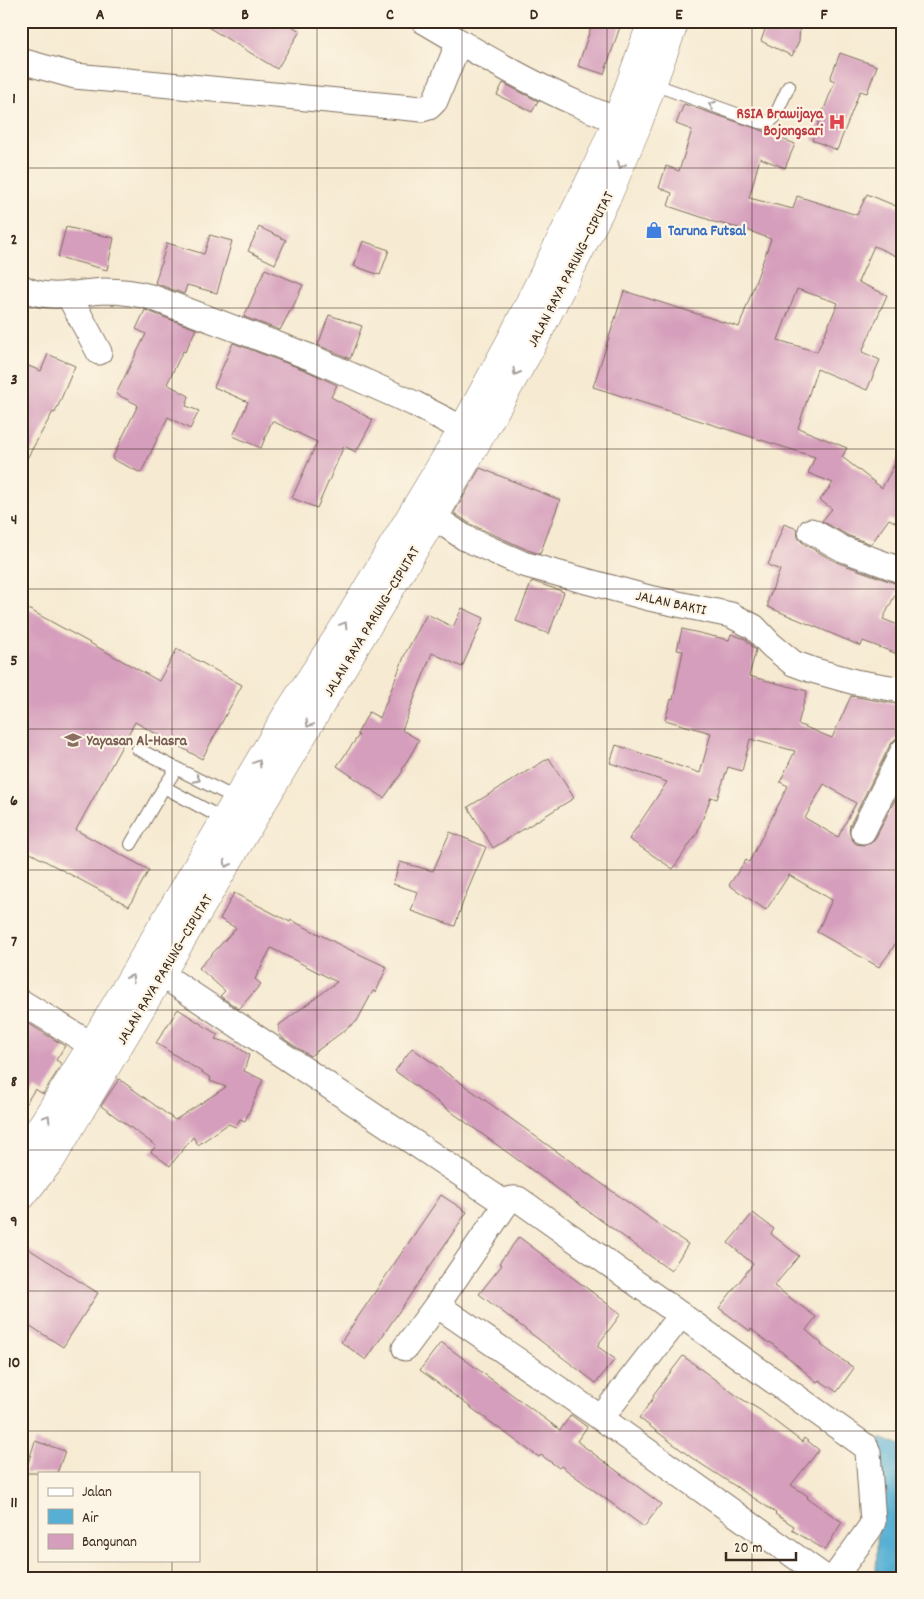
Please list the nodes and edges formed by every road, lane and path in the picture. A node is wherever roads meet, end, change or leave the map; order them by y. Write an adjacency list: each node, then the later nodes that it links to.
1 (424, 21): 4 (street)
2 (652, 21): 8 (highway, JALAN RAYA PARUNG—CIPUTAT)
3 (675, 21): 6 (highway, JALAN RAYA PARUNG—CIPUTAT)
4 (459, 42): 5 (street); 8 (street)
5 (21, 61)
6 (653, 84): 7 (lane, one-way to 6); 8 (highway, JALAN RAYA PARUNG—CIPUTAT)
7 (789, 86)
8 (627, 123): 12 (highway, JALAN RAYA PARUNG—CIPUTAT); 13 (highway, JALAN RAYA PARUNG—CIPUTAT, one-way to 13)
9 (21, 287): 10 (street)
10 (68, 294): 11 (street); 12 (street)
11 (99, 352)
12 (463, 429): 21 (highway, JALAN RAYA PARUNG—CIPUTAT, one-way to 12)
13 (434, 517): 16 (street, JALAN BAKTI); 21 (highway, JALAN RAYA PARUNG—CIPUTAT, one-way to 21)
14 (811, 531): 15 (street)
15 (903, 571)
16 (903, 690)
17 (138, 749): 19 (lane)
18 (903, 751): 22 (street)
19 (177, 768): 20 (lane); 21 (lane, one-way to 21)
20 (164, 787): 21 (lane); 23 (lane)
21 (236, 812): 24 (highway, JALAN RAYA PARUNG—CIPUTAT, one-way to 24); 26 (highway, JALAN RAYA PARUNG—CIPUTAT, one-way to 21)
22 (863, 831)
23 (131, 844)
24 (161, 974): 28 (highway, JALAN RAYA PARUNG—CIPUTAT); 29 (street)
25 (21, 1002): 26 (street)
26 (92, 1045): 27 (highway, JALAN RAYA PARUNG—CIPUTAT, one-way to 26)
27 (21, 1159)
28 (21, 1197)
29 (506, 1204): 30 (street); 31 (street)
30 (437, 1305): 32 (street); 33 (street)
31 (680, 1316): 33 (street); 34 (street)
32 (404, 1348)
33 (601, 1418): 34 (street)
34 (831, 1578)

